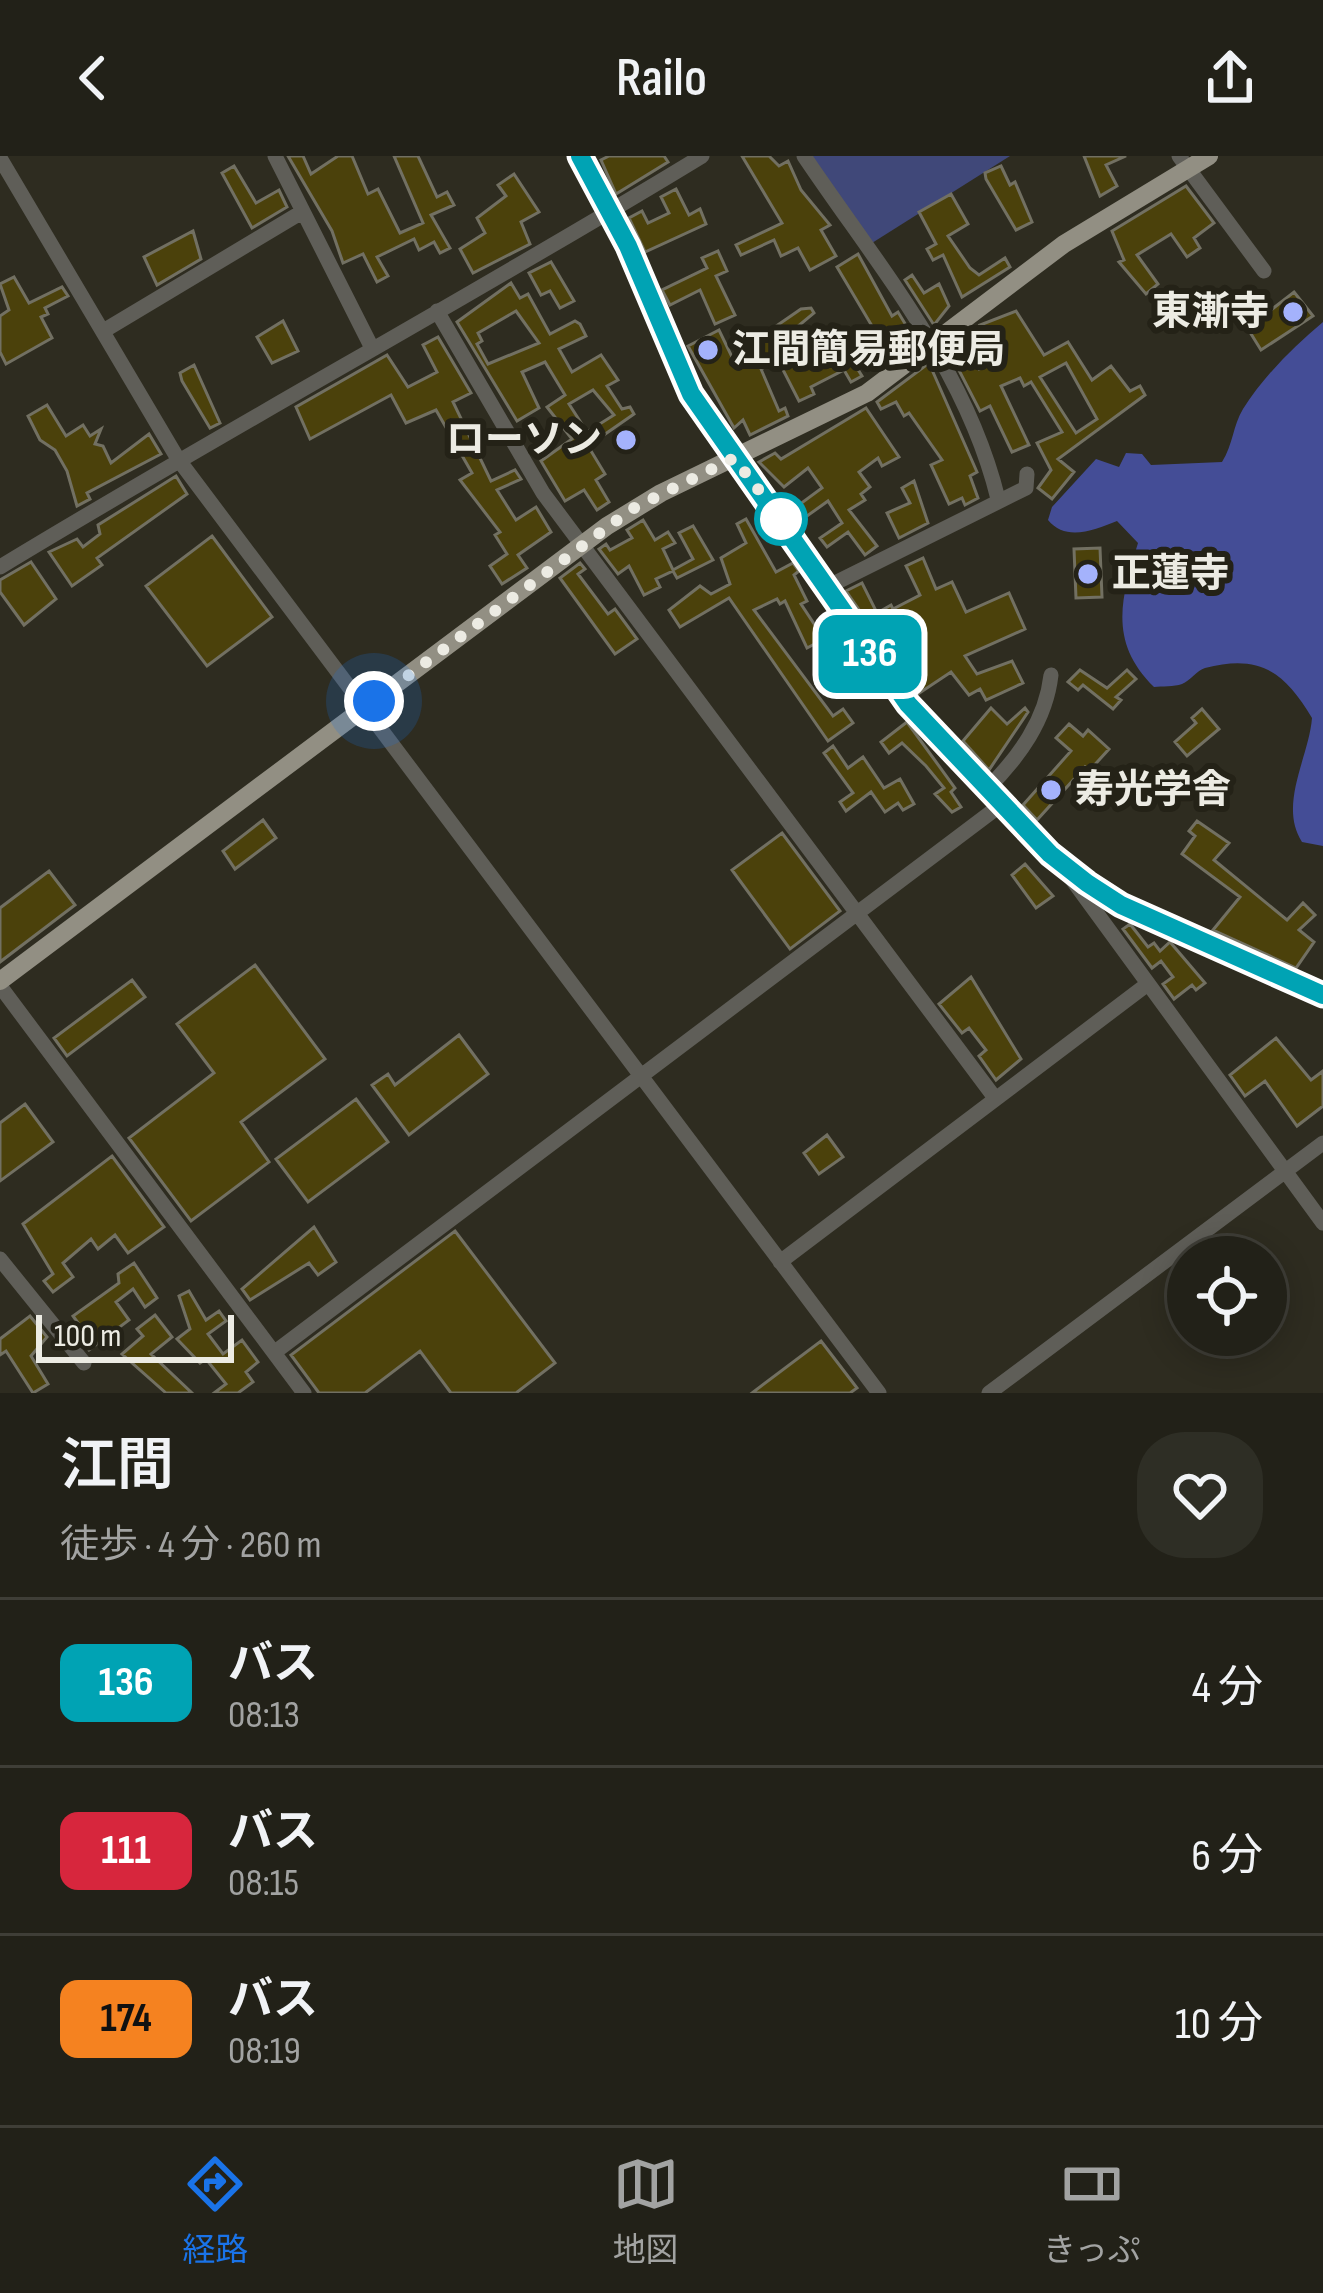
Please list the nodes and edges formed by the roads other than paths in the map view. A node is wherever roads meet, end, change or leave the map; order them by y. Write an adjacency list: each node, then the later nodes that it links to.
1 (275, 156): 8 (street)
2 (580, 156): 9 (main road)
3 (702, 156): 9 (street)
4 (805, 156): 13 (street)
5 (1209, 156): 7 (main road)
6 (0, 158): 12 (street)
7 (1183, 163): 10 (street); 13 (main road)
8 (302, 212): 12 (street); 14 (street)
9 (610, 213): 11 (street); 15 (main road)
10 (1264, 272)
11 (437, 310): 14 (street); 19 (street)
12 (105, 330): 16 (street)
13 (935, 345): 15 (main road); 18 (street)
14 (372, 348): 16 (street)
15 (734, 458): 19 (main road); 21 (main road)
16 (178, 459): 20 (street); 23 (street)
17 (1027, 474): 18 (street)
18 (998, 499): 21 (street)
19 (580, 544): 23 (main road); 27 (street)
20 (0, 567)
21 (827, 587): 24 (main road)
22 (1051, 674): 24 (street)
23 (364, 710): 28 (main road); 31 (street)
24 (987, 789): 25 (main road)
25 (1002, 804): 26 (main road); 27 (street)
26 (1061, 865): 29 (street); 30 (main road)
27 (856, 914): 31 (street); 32 (street)
28 (0, 984): 38 (street)
29 (1145, 986): 32 (street); 34 (street)
30 (1323, 995)
31 (639, 1077): 37 (street); 38 (street)
32 (995, 1099): 37 (street)
33 (1323, 1143): 34 (street)
34 (1284, 1172): 35 (street); 42 (street)
35 (1323, 1223)
36 (0, 1259): 39 (street)
37 (780, 1262): 41 (street)
38 (275, 1352): 40 (street)
39 (84, 1363)
40 (304, 1393)
41 (879, 1393)
42 (989, 1393)

